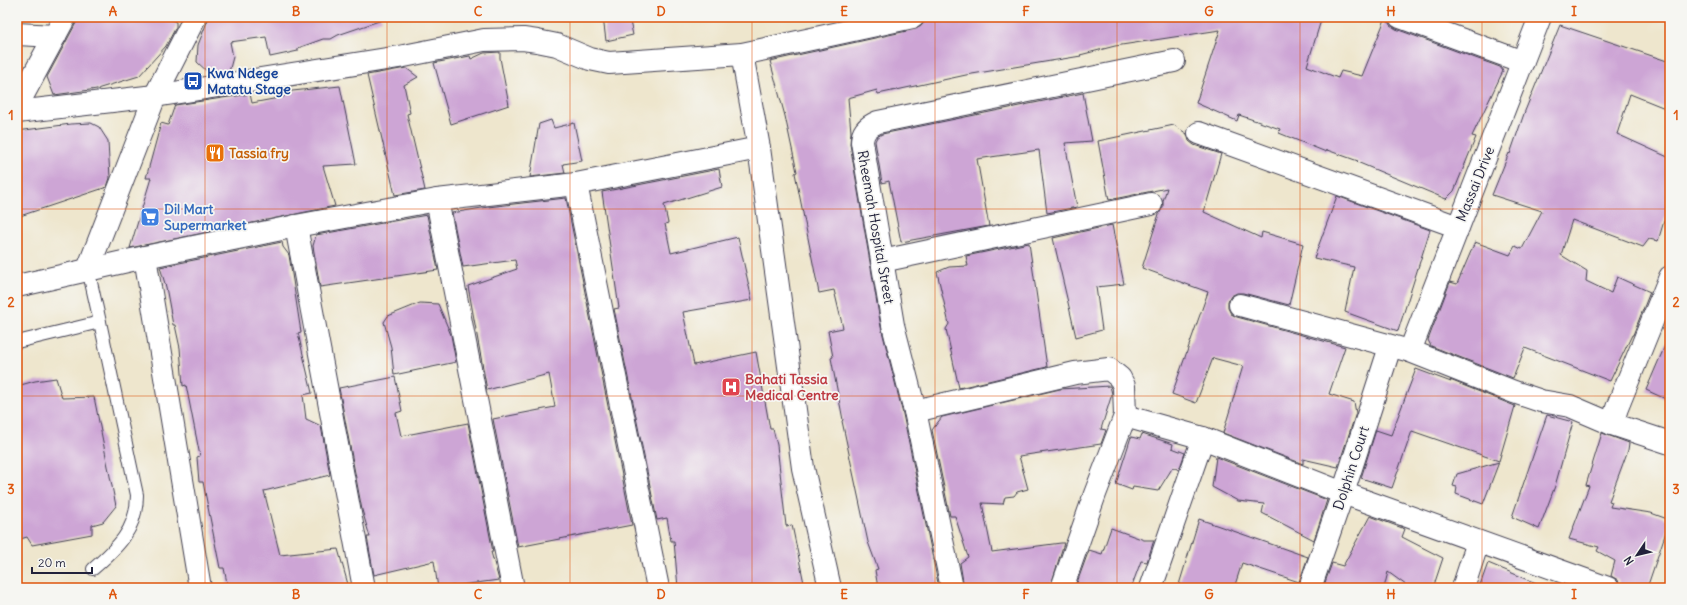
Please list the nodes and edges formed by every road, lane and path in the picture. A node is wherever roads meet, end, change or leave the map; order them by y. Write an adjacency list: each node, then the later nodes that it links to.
1 (65, 17): 7 (street)
2 (195, 17): 11 (street)
3 (913, 17): 8 (street)
4 (1400, 17): 10 (street)
5 (1540, 17): 10 (street, Massai Drive)
6 (17, 34): 7 (street)
7 (55, 36): 12 (street)
8 (742, 54): 11 (street); 15 (street)
9 (1174, 61): 22 (street, Rheemah Hospital Street)
10 (1523, 62): 20 (street, Massai Drive)
11 (155, 96): 13 (street); 23 (street)
12 (17, 106)
13 (17, 112)
14 (1199, 133): 20 (street)
15 (759, 148): 16 (street); 42 (street)
16 (576, 184): 17 (street); 41 (street)
17 (437, 200): 19 (street); 40 (street)
18 (1151, 204): 22 (street)
19 (296, 226): 21 (street); 39 (street)
20 (1458, 227): 29 (street, Massai Drive)
21 (145, 257): 23 (street); 38 (street)
22 (882, 262): 30 (street, Rheemah Hospital Street)
23 (88, 269): 25 (street); 27 (lane)
24 (1670, 277): 32 (street)
25 (17, 286)
26 (1240, 305): 29 (street)
27 (100, 322): 28 (lane); 37 (lane)
28 (17, 342)
29 (1400, 349): 32 (street); 35 (street, Dolphin Court)
30 (915, 411): 31 (street); 43 (street, Rheemah Hospital Street)
31 (1125, 416): 33 (street); 44 (street)
32 (1612, 424): 34 (street)
33 (1203, 438): 35 (street); 45 (street)
34 (1670, 443)
35 (1343, 494): 36 (street); 46 (street, Dolphin Court)
36 (1478, 542): 47 (street); 48 (street)
37 (93, 569)
38 (200, 588)
39 (364, 588)
40 (514, 588)
41 (658, 588)
42 (830, 588)
43 (952, 588)
44 (1062, 588)
45 (1151, 588)
46 (1310, 588)
47 (1463, 588)
48 (1608, 588)

